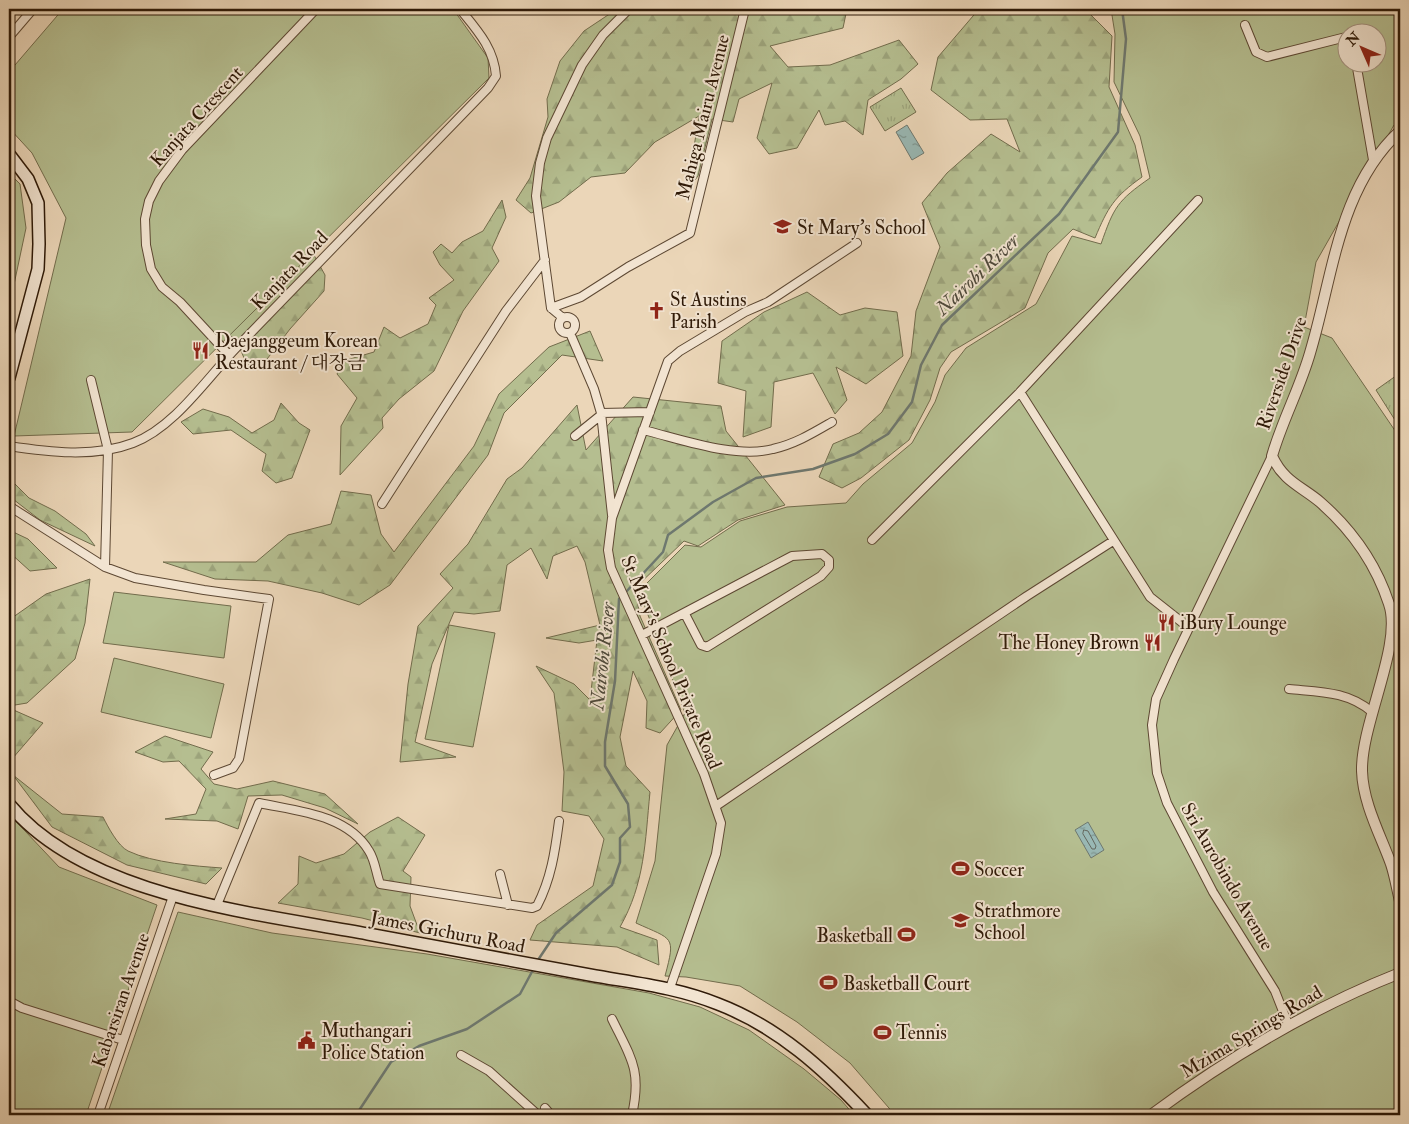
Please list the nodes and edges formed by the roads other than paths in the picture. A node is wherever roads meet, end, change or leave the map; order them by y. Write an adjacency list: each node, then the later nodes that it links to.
1 (34, 9): 7 (street)
2 (316, 9): 19 (street, Kanjata Crescent)
3 (460, 9): 19 (street, Kanjata Road)
4 (629, 9): 15 (street)
5 (745, 9): 16 (street, Mahiga Mairu Avenue)
6 (1245, 25): 8 (street)
7 (9, 37)
8 (1336, 40)
9 (1358, 72): 12 (street)
10 (1400, 131): 12 (street, Riverside Drive)
11 (9, 154): 20 (main road)
12 (1373, 160): 30 (street, Riverside Drive)
13 (1198, 200): 22 (street)
14 (857, 243): 23 (street, St Mary's School Private Road)
15 (545, 260): 16 (street); 31 (street)
16 (551, 308): 17 (street)
17 (563, 318): 18 (street); 18 (street)
18 (570, 334): 24 (street)
19 (229, 355): 29 (street, Kanjata Road)
20 (9, 378)
21 (91, 380): 29 (street)
22 (1020, 392): 34 (street); 35 (street)
23 (650, 412): 24 (street); 26 (street, St Mary's School Private Road)
24 (601, 414): 27 (street); 33 (street)
25 (832, 422): 26 (street)
26 (643, 430): 33 (street, St Mary's School Private Road)
27 (575, 436)
28 (9, 446): 29 (street, Kanjata Road)
29 (108, 450): 36 (street)
30 (1272, 456): 38 (street); 39 (street, Riverside Drive)
31 (382, 504)
32 (9, 506): 36 (street)
33 (612, 518): 40 (street, St Mary's School Private Road)
34 (872, 540)
35 (1113, 541): 39 (street); 45 (street)
36 (105, 568): 43 (street)
37 (685, 614): 37 (street); 40 (street)
38 (1396, 622): 42 (street)
39 (1188, 627): 56 (street, Sri Aurobindo Avenue)
40 (642, 635): 45 (street, St Mary's School Private Road)
41 (1288, 689): 42 (street)
42 (1372, 712): 49 (street)
43 (214, 775)
44 (9, 804): 48 (main road, James Gichuru Road)
45 (716, 806): 53 (street, St Mary's School Private Road)
46 (559, 821): 50 (street)
47 (500, 874): 50 (street)
48 (172, 896): 51 (main road, James Gichuru Road); 57 (street, Kabarsiran Avenue)
49 (1400, 901)
50 (508, 904): 51 (street)
51 (217, 905): 53 (main road, James Gichuru Road)
52 (1400, 972): 56 (street, Mzima Springs Road)
53 (670, 988): 64 (main road, James Gichuru Road)
54 (9, 1002): 57 (street)
55 (612, 1019): 63 (street)
56 (1288, 1024): 65 (street, Mzima Springs Road)
57 (123, 1040): 60 (street, Kabarsiran Avenue)
58 (461, 1055): 61 (street)
59 (545, 1108): 62 (street)
60 (98, 1115)
61 (538, 1115)
62 (551, 1115)
63 (632, 1115)
64 (867, 1115)
65 (1151, 1115)

